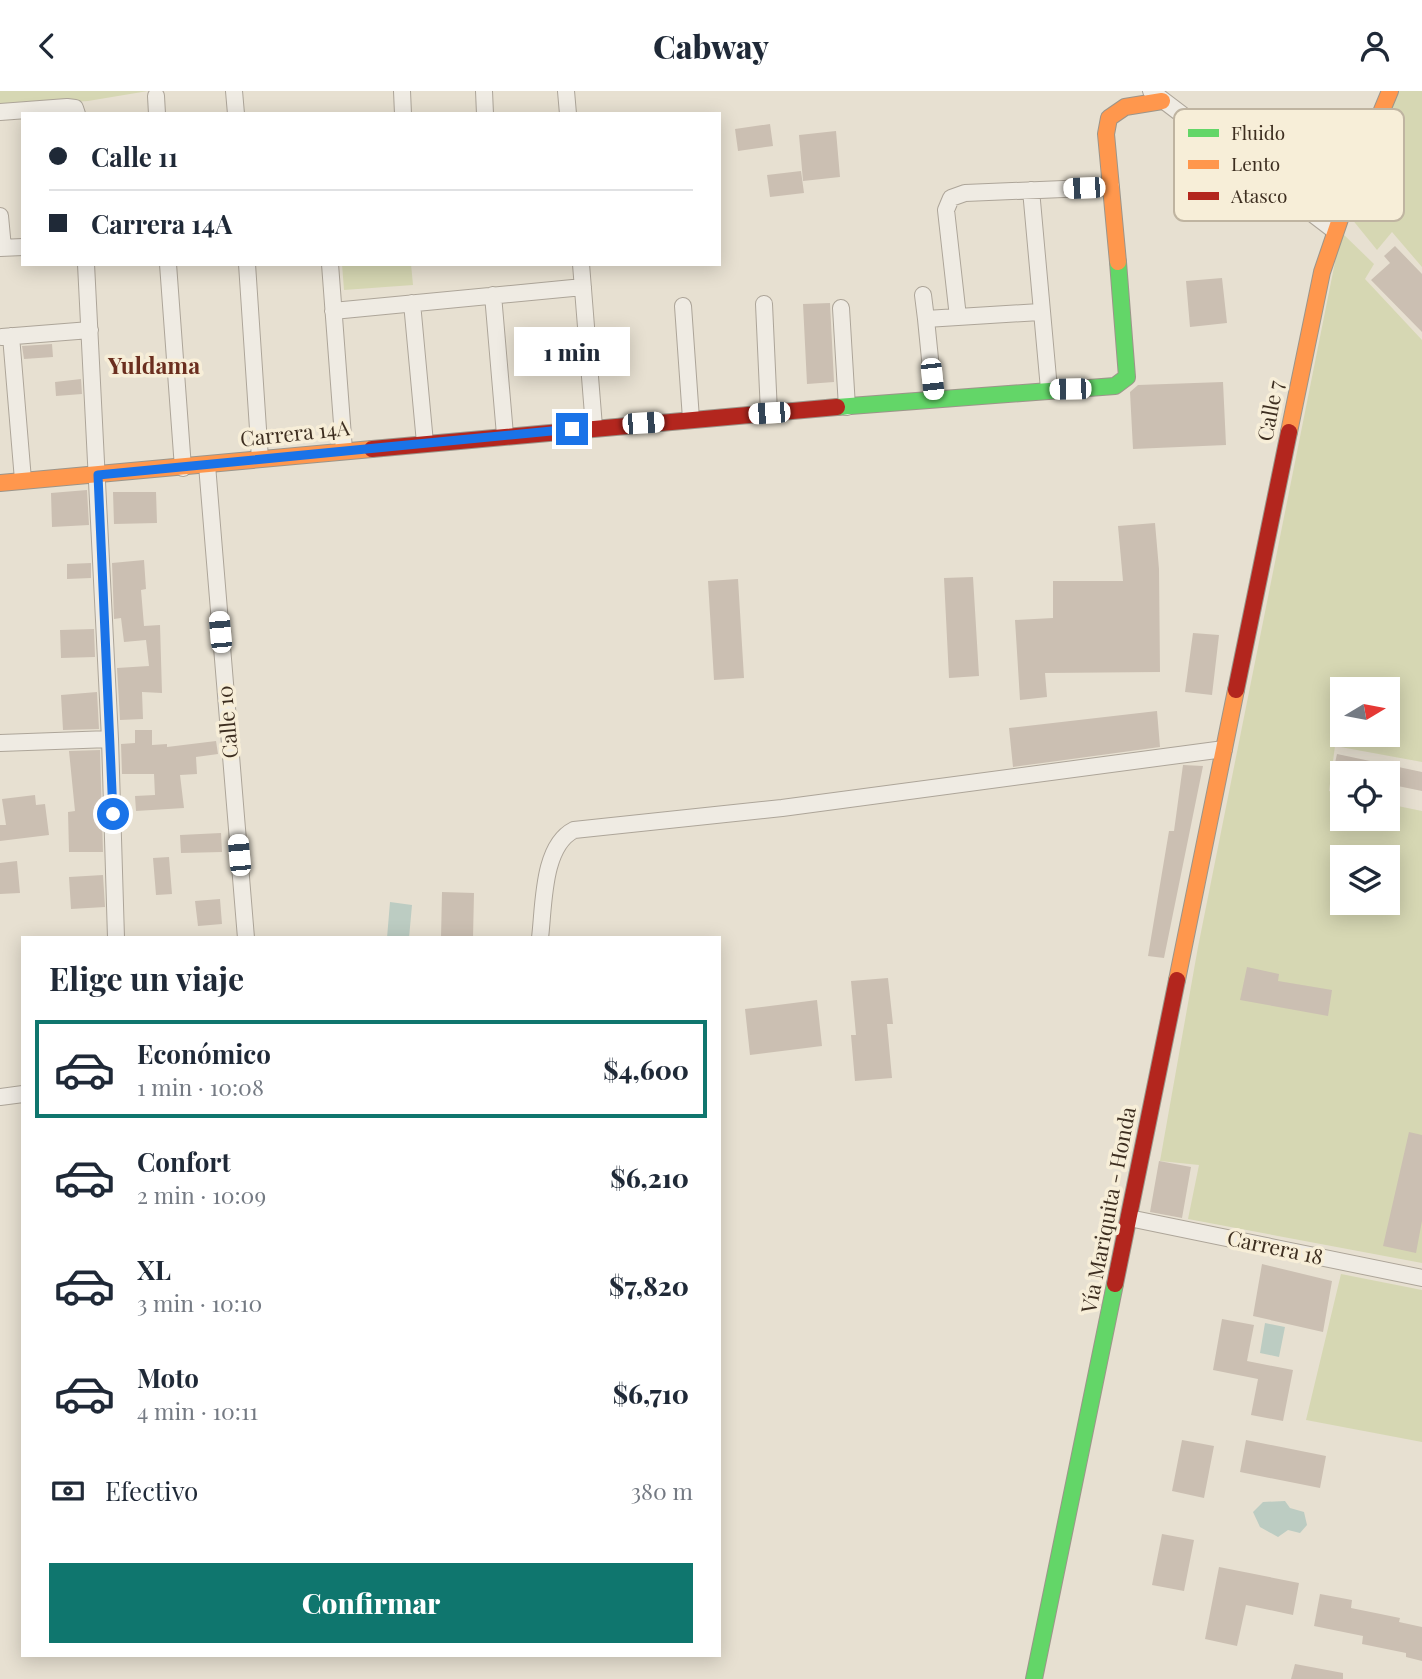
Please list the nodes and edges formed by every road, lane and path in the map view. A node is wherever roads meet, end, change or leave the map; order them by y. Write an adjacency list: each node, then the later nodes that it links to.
1 (234, 91): 13 (street)
2 (401, 91): 14 (street)
3 (484, 91): 15 (street)
4 (566, 91): 16 (street)
5 (1390, 91): 8 (main road, Calle 7)
6 (156, 96): 12 (street)
7 (1156, 96): 9 (street); 17 (main road)
8 (1383, 109)
9 (1174, 110)
10 (76, 111): 11 (street)
11 (0, 112)
12 (157, 112)
13 (236, 112)
14 (403, 112)
15 (485, 112)
16 (568, 112)
17 (1111, 187): 18 (street); 43 (main road, Carrera 14A)
18 (1031, 190): 38 (street); 39 (street)
19 (0, 216): 24 (street)
20 (1322, 221): 22 (street)
21 (1339, 221): 22 (main road, Calle 7)
22 (1335, 231): 60 (main road, Calle 7)
23 (21, 247): 24 (street)
24 (1, 248)
25 (86, 266): 41 (street)
26 (168, 266): 54 (street)
27 (247, 266): 52 (street)
28 (330, 266): 37 (street)
29 (581, 266): 30 (street)
30 (583, 287): 31 (street); 48 (street)
31 (493, 295): 33 (street); 49 (street)
32 (923, 295): 40 (street)
33 (412, 303): 37 (street); 50 (street)
34 (764, 304): 46 (street)
35 (683, 306): 47 (street)
36 (841, 308): 45 (street)
37 (333, 311): 51 (street)
38 (1040, 312): 39 (street); 43 (street)
39 (958, 317): 40 (street)
40 (926, 319): 44 (street)
41 (90, 330): 42 (street); 55 (street)
42 (5, 337): 56 (street)
43 (1049, 389): 44 (main road, Carrera 14A)
44 (934, 400): 45 (main road, Carrera 14A)
45 (848, 407): 46 (main road, Carrera 14A)
46 (769, 413): 47 (main road, Carrera 14A)
47 (691, 419): 48 (main road, Carrera 14A)
48 (594, 427): 49 (main road, Carrera 14A)
49 (505, 435): 50 (main road, Carrera 14A)
50 (425, 443): 51 (main road, Carrera 14A)
51 (344, 450): 52 (main road, Carrera 14A)
52 (260, 459): 53 (main road, Carrera 14A)
53 (207, 465): 54 (main road, Carrera 14A); 62 (street, Calle 10)
54 (183, 468): 55 (main road, Carrera 14A)
55 (98, 475): 56 (main road, Carrera 14A); 58 (street)
56 (23, 480): 57 (main road, Carrera 14A)
57 (0, 483)
58 (110, 739): 59 (street); 61 (street)
59 (0, 743)
60 (1224, 749): 63 (street); 66 (main road, Vía Mariquita - Honda)
61 (116, 936)
62 (246, 936)
63 (540, 936)
64 (21, 1094): 65 (street)
65 (0, 1097)
66 (1129, 1218): 67 (street, Carrera 18); 68 (main road, Vía Mariquita - Honda)
67 (1422, 1278)
68 (1034, 1679)

